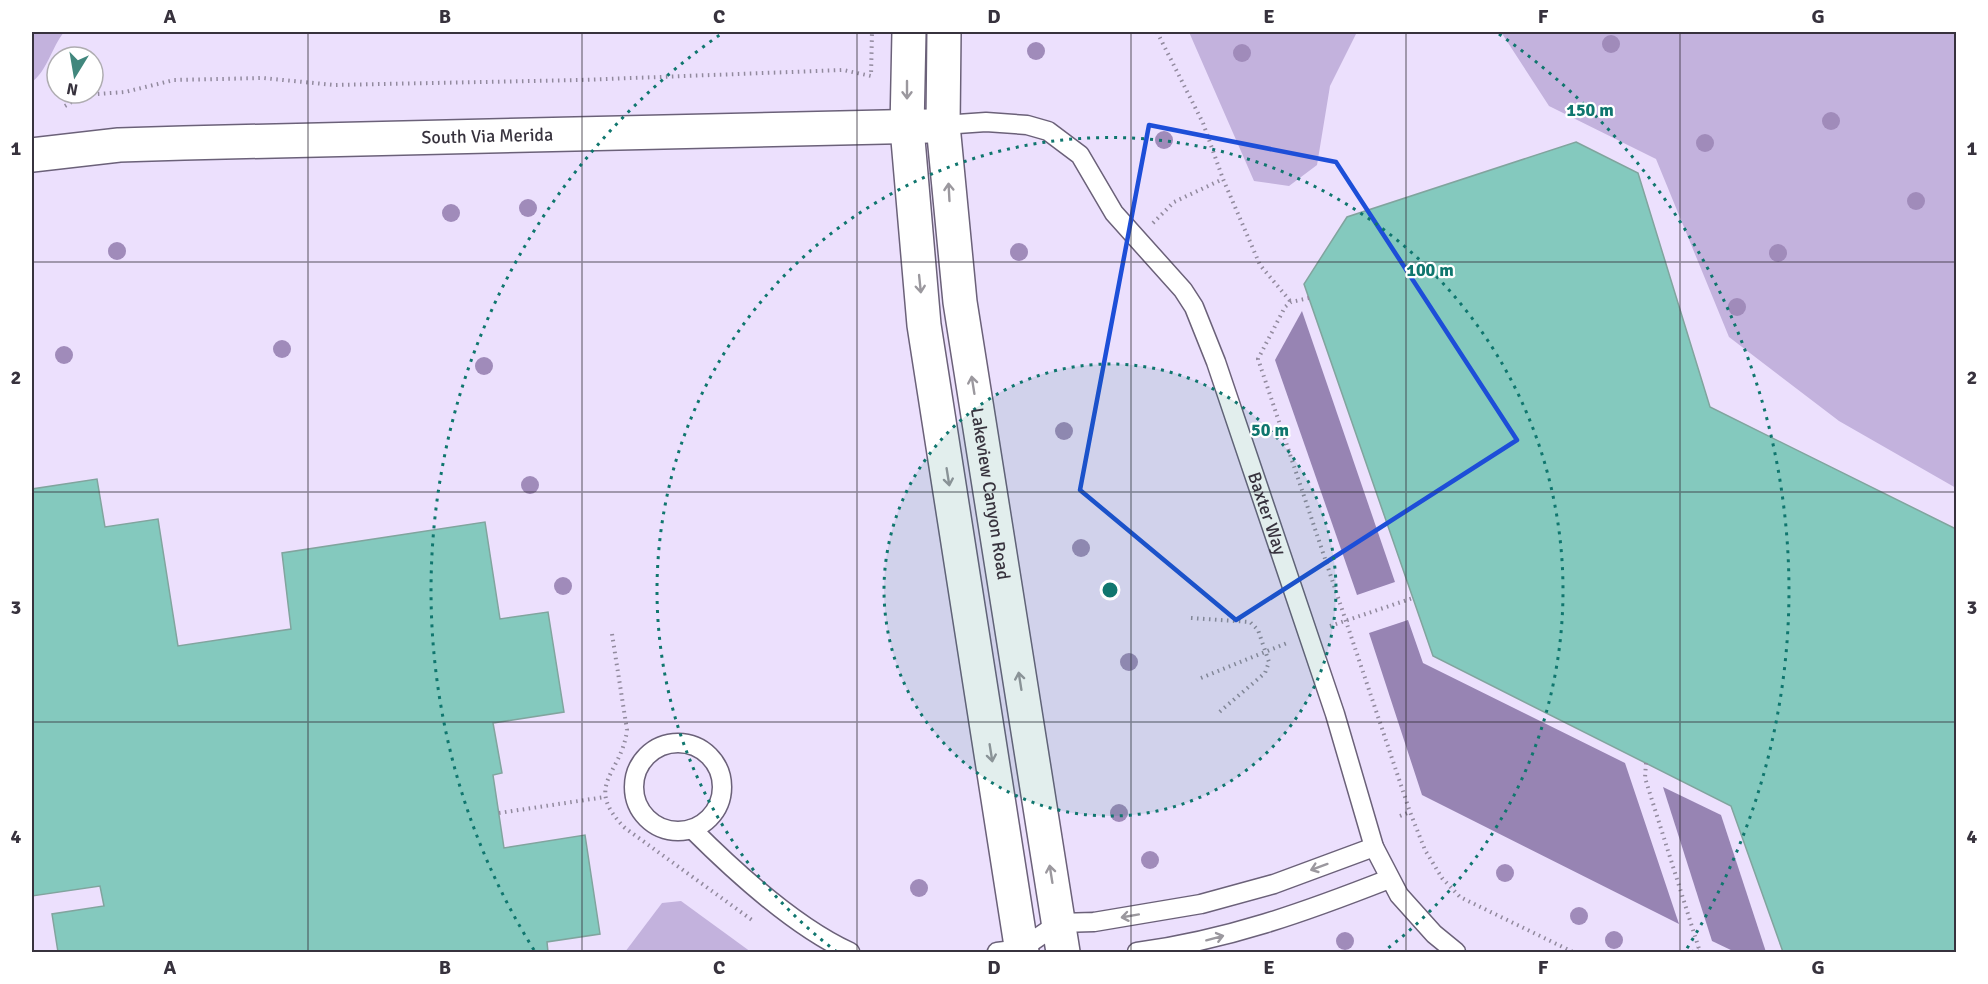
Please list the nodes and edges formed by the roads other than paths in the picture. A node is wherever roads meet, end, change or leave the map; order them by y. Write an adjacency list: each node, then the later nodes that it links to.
1 (909, 32): 4 (street, one-way to 4)
2 (944, 32): 3 (street, Lakeview Canyon Road)
3 (944, 125): 4 (street, South Via Merida); 7 (lane, Baxter Way); 9 (street, Lakeview Canyon Road, one-way to 3)
4 (907, 128): 5 (street, South Via Merida); 11 (street, one-way to 11)
5 (32, 154)
6 (692, 829): 6 (lane); 10 (lane)
7 (1374, 847): 8 (lane, Baxter Way); 9 (lane, one-way to 9)
8 (1389, 879): 12 (lane, one-way to 8); 13 (lane, Baxter Way)
9 (1061, 938): 11 (lane)
10 (850, 952)
11 (1019, 952)
12 (1137, 952)
13 (1456, 952)

